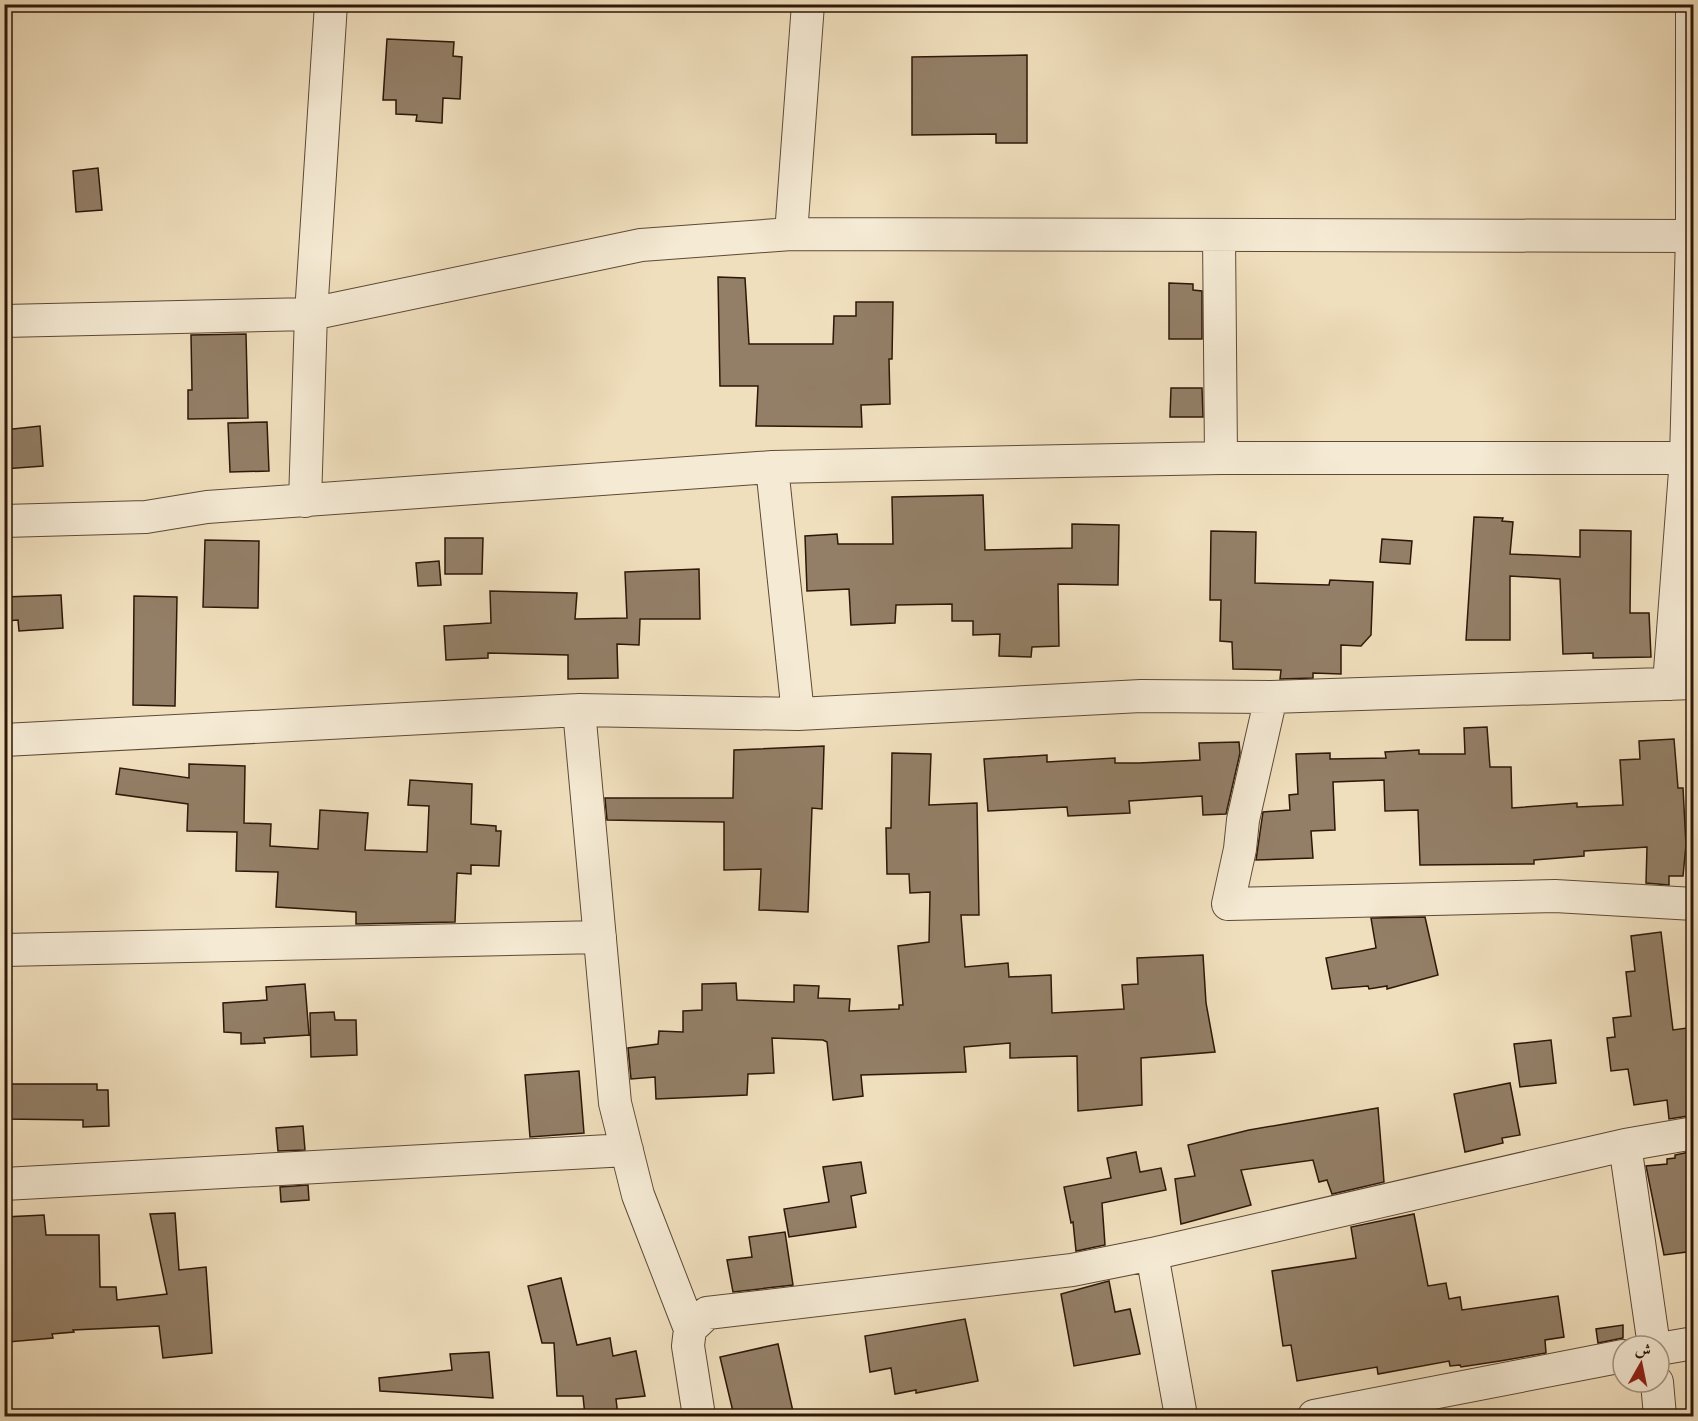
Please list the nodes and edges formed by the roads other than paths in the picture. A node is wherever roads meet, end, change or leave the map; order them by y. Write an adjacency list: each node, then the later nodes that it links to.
1 (331, 4): 7 (street)
2 (808, 4): 4 (street)
3 (1692, 4): 6 (street)
4 (791, 234): 5 (street); 7 (street)
5 (1219, 235): 6 (street); 9 (street)
6 (1693, 236): 10 (street)
7 (311, 314): 8 (street); 12 (street)
8 (4, 321)
9 (1221, 458): 10 (street); 11 (street)
10 (1690, 458): 14 (street)
11 (772, 467): 12 (street); 17 (street)
12 (305, 501): 13 (street)
13 (4, 521)
14 (1681, 683): 15 (street)
15 (1271, 697): 17 (street); 19 (street)
16 (579, 710): 17 (street); 18 (street); 20 (street)
17 (798, 714)
18 (4, 740)
19 (1694, 904)
20 (600, 937): 21 (street); 24 (street)
21 (4, 950)
22 (1694, 1133): 23 (street)
23 (1625, 1146): 26 (street); 28 (street)
24 (627, 1150): 25 (street); 27 (street)
25 (4, 1184)
26 (1152, 1254): 27 (street); 34 (street)
27 (690, 1329): 33 (street)
28 (1652, 1334)
29 (1694, 1343): 30 (street)
30 (1671, 1347)
31 (1611, 1358): 35 (street)
32 (1658, 1394): 36 (street)
33 (699, 1416)
34 (1181, 1416)
35 (1314, 1416)
36 (1660, 1416)

